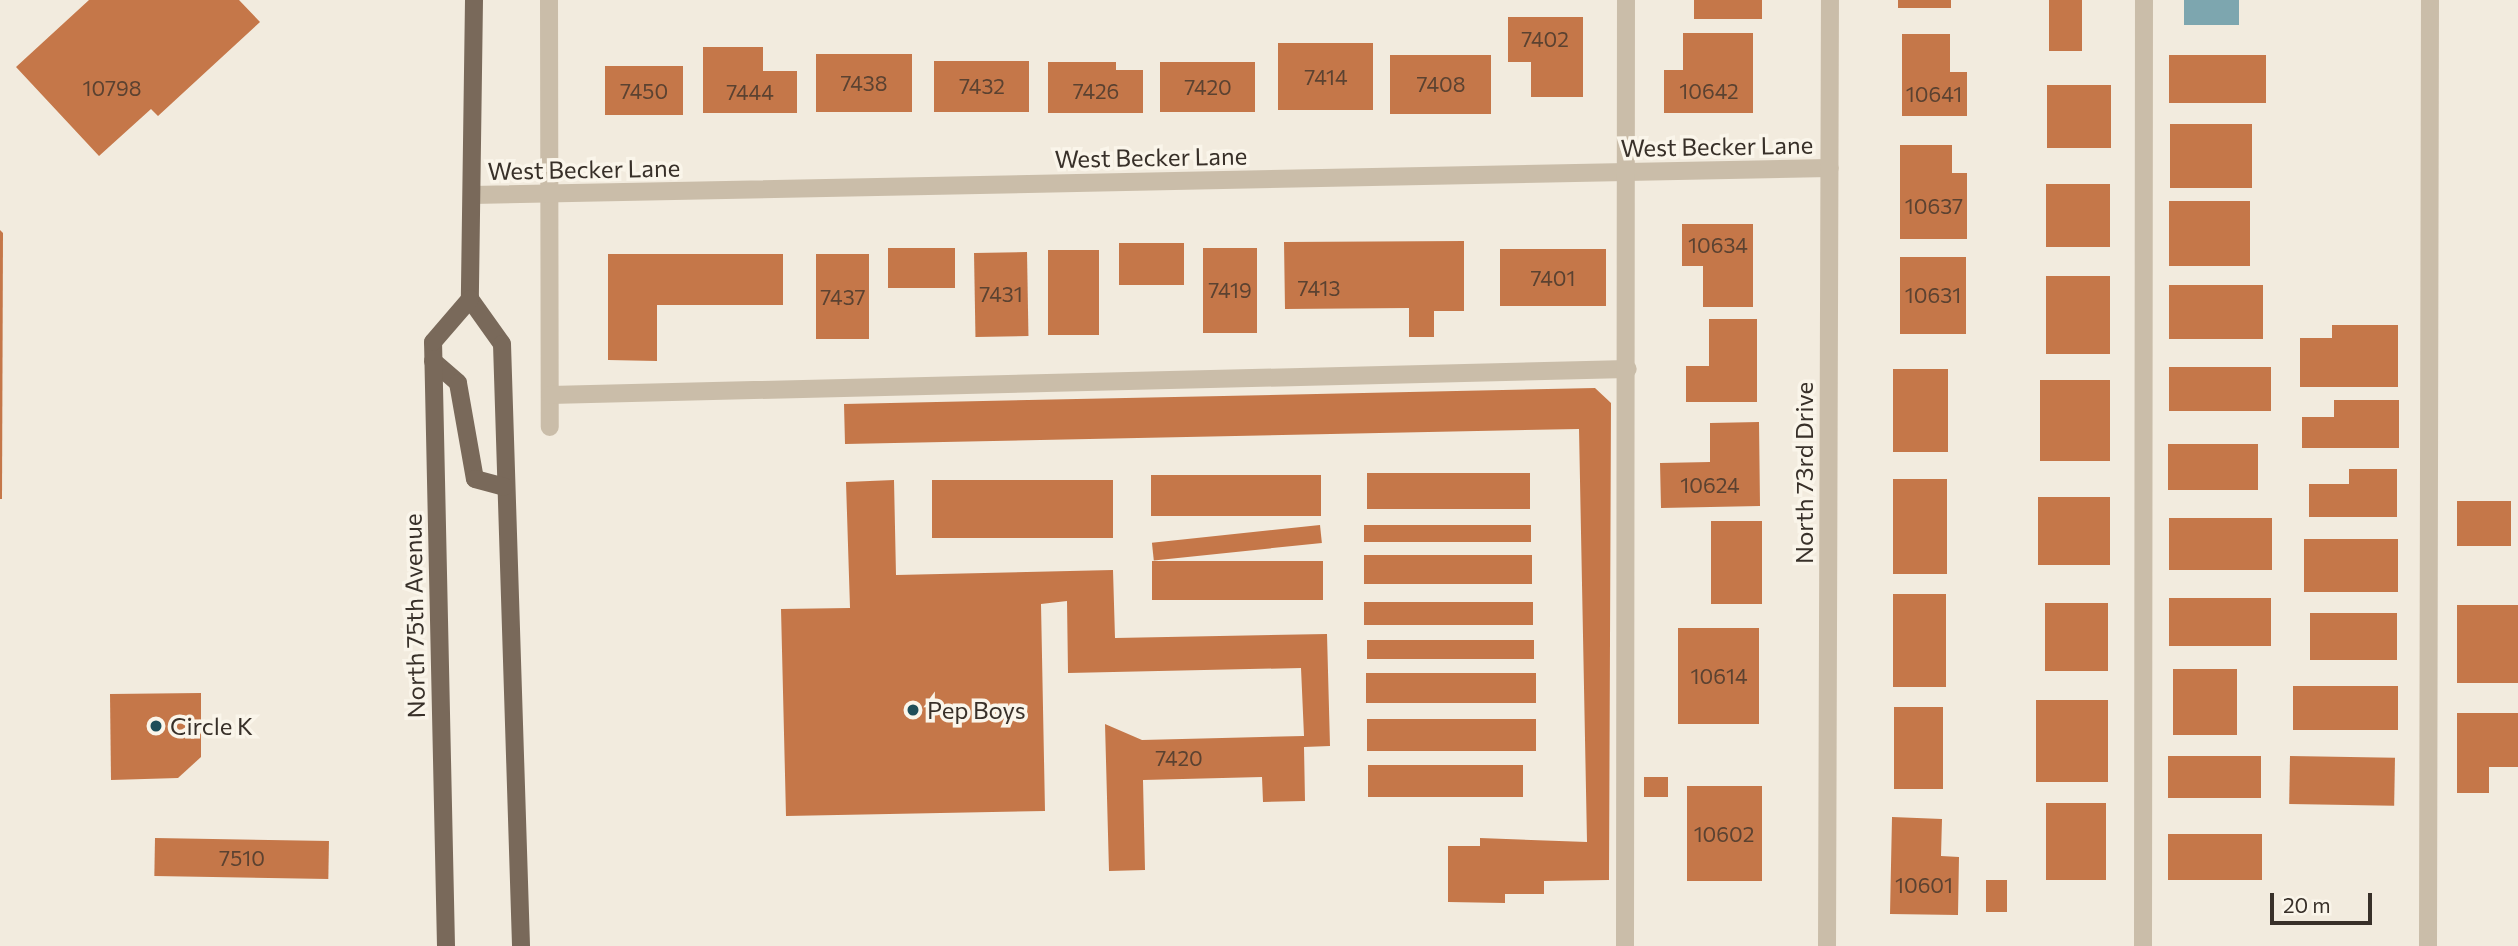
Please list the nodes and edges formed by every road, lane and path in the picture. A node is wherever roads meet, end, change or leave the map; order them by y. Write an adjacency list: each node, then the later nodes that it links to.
1 (474, 0): 10 (main road)
2 (549, 0): 9 (street)
3 (1626, 0): 8 (street)
4 (1830, 0): 7 (street, North 73rd Drive)
5 (2144, 0): 21 (street)
6 (2430, 0): 22 (street)
7 (1830, 168): 8 (street, West Becker Lane); 20 (street, North 73rd Drive)
8 (1627, 172): 9 (street, West Becker Lane); 13 (street)
9 (550, 193): 10 (street, West Becker Lane); 14 (street)
10 (472, 195): 11 (main road)
11 (470, 299): 12 (main road, North 75th Avenue); 16 (main road)
12 (433, 361): 16 (main road); 17 (main road, North 75th Avenue)
13 (1628, 369): 14 (street); 19 (street)
14 (550, 395): 15 (street)
15 (550, 427)
16 (504, 487): 18 (main road)
17 (446, 946)
18 (521, 946)
19 (1625, 946)
20 (1827, 946)
21 (2143, 946)
22 (2428, 946)

